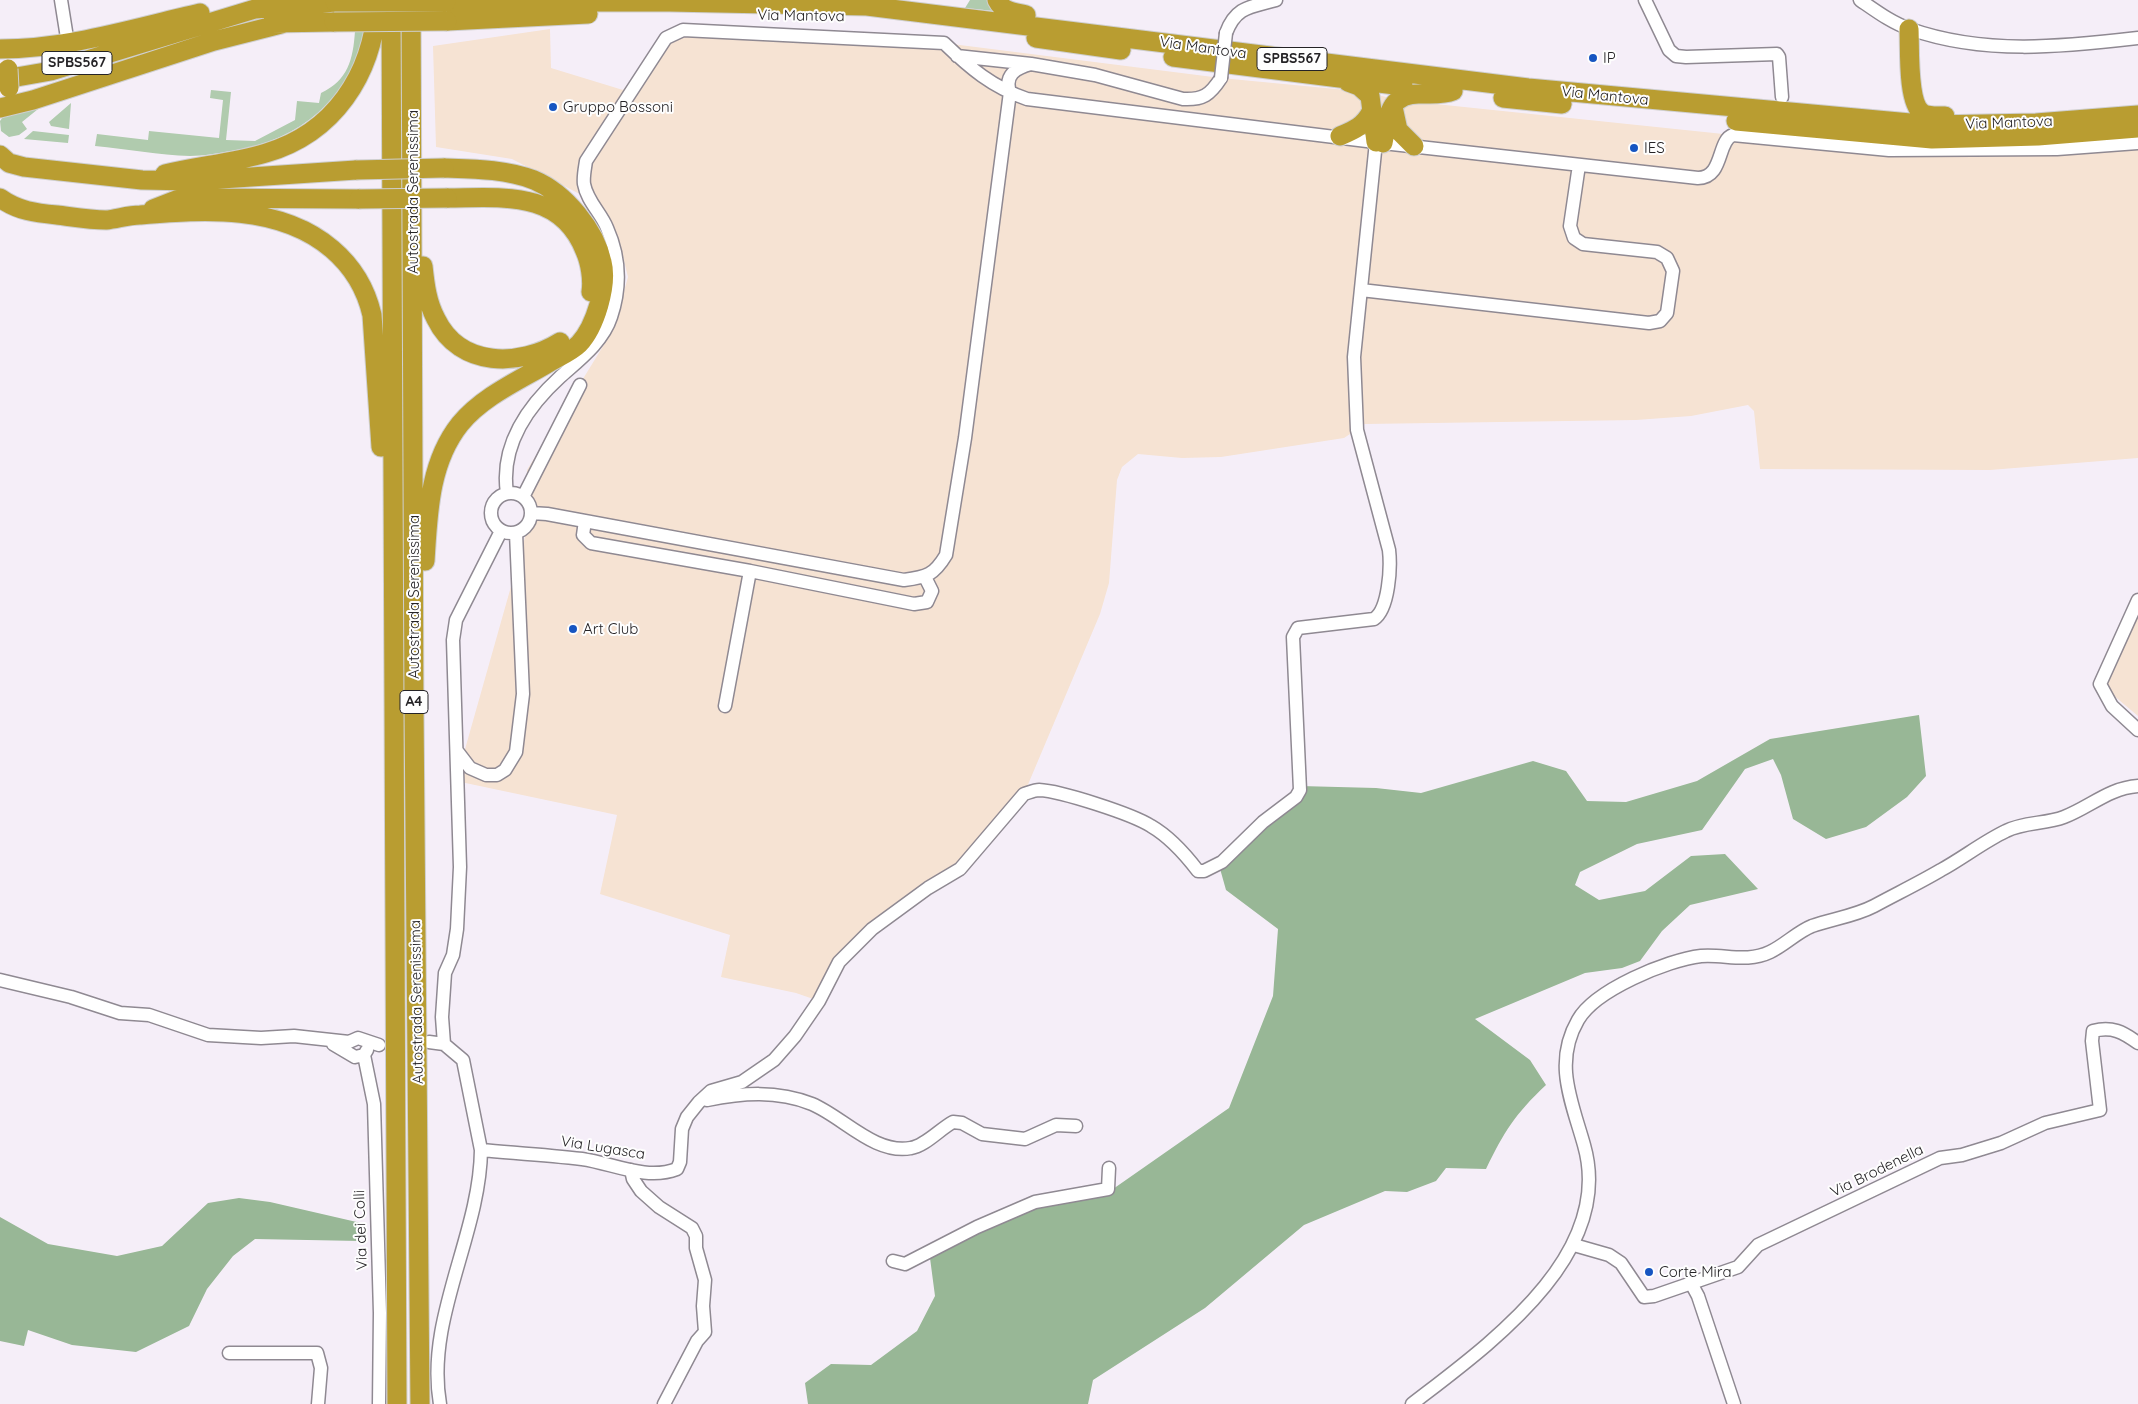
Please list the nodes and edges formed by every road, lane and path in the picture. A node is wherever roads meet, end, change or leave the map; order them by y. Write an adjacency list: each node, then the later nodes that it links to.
1 (61, 0): 17 (street)
2 (378, 0): 43 (highway)
3 (392, 0): 56 (highway, Autostrada Serenissima / A4)
4 (411, 0): 41 (highway, Autostrada Serenissima / A4)
5 (958, 0): 11 (highway)
6 (997, 0): 14 (highway)
7 (1276, 0): 21 (street, bridge)
8 (1645, 0): 28 (street)
9 (1860, 0): 13 (street)
10 (276, 5): 11 (highway, Via Mantova / SPBS567, bridge); 16 (highway, SPBS567); 17 (highway)
11 (867, 6): 14 (highway, Via Mantova / SPBS567)
12 (285, 23): 16 (highway, SPBS567); 24 (highway, Via Mantova / SPBS567, bridge); 30 (highway)
13 (1909, 29): 15 (street); 27 (highway)
14 (1082, 31): 33 (highway, Via Mantova / SPBS567)
15 (2138, 38)
16 (152, 41): 23 (highway, SPBS567)
17 (68, 44): 18 (highway)
18 (0, 49)
19 (957, 56): 20 (street); 22 (street); 48 (street)
20 (996, 60): 21 (street); 22 (street)
21 (1031, 64): 26 (street)
22 (972, 70): 26 (street)
23 (3, 79)
24 (1340, 79): 25 (highway, Via Mantova / SPBS567); 31 (highway)
25 (1454, 91): 29 (highway); 35 (highway, Via Mantova / SPBS567)
26 (1010, 92): 36 (street); 55 (street)
27 (1912, 94): 33 (highway); 34 (highway)
28 (1782, 97)
29 (1393, 107): 37 (highway); 39 (highway)
30 (0, 108)
31 (1371, 112): 36 (highway); 37 (highway)
32 (2138, 115): 34 (highway, Via Mantova / SPBS567)
33 (1866, 119): 34 (highway, Via Mantova / SPBS567)
34 (2013, 124)
35 (2138, 128)
36 (1340, 136): 37 (street)
37 (1380, 142): 39 (street); 46 (street)
38 (2138, 143): 42 (street)
39 (1414, 146): 42 (street)
40 (0, 155): 43 (highway)
41 (413, 155): 45 (highway, bridge); 59 (highway, Autostrada Serenissima / A4)
42 (1579, 165): 46 (street)
43 (142, 180): 59 (highway, bridge)
44 (0, 198): 45 (highway)
45 (138, 215): 56 (highway)
46 (1361, 290): 67 (street)
47 (580, 385): 49 (street)
48 (507, 493): 49 (street); 52 (street)
49 (523, 497): 50 (street)
50 (531, 513): 51 (street); 53 (street)
51 (584, 521): 54 (street); 55 (street)
52 (501, 531): 53 (street); 61 (street)
53 (516, 533): 61 (street)
54 (750, 571): 55 (street); 58 (street)
55 (925, 577)
56 (393, 584): 78 (highway, Autostrada Serenissima / A4)
57 (2138, 600): 60 (street)
58 (725, 706)
59 (414, 709): 79 (highway, Autostrada Serenissima / A4)
60 (2138, 730)
61 (457, 751): 66 (street)
62 (2138, 786): 72 (street)
63 (0, 980): 77 (street, Via dei Colli)
64 (429, 1042): 66 (street)
65 (2138, 1042): 74 (street, Via Brodenella)
66 (444, 1044): 69 (street)
67 (699, 1102): 68 (street); 71 (street, Via Lugasca)
68 (1076, 1126)
69 (481, 1150): 71 (street, Via Lugasca); 80 (street)
70 (1109, 1168): 73 (street)
71 (631, 1170): 81 (street)
72 (1574, 1245): 74 (street, Via Brodenella); 82 (street)
73 (893, 1261)
74 (1691, 1284): 83 (street)
75 (229, 1353): 76 (street)
76 (318, 1404)
77 (378, 1404)
78 (397, 1404)
79 (420, 1404)
80 (440, 1404)
81 (664, 1404)
82 (1412, 1404)
83 (1734, 1404)

